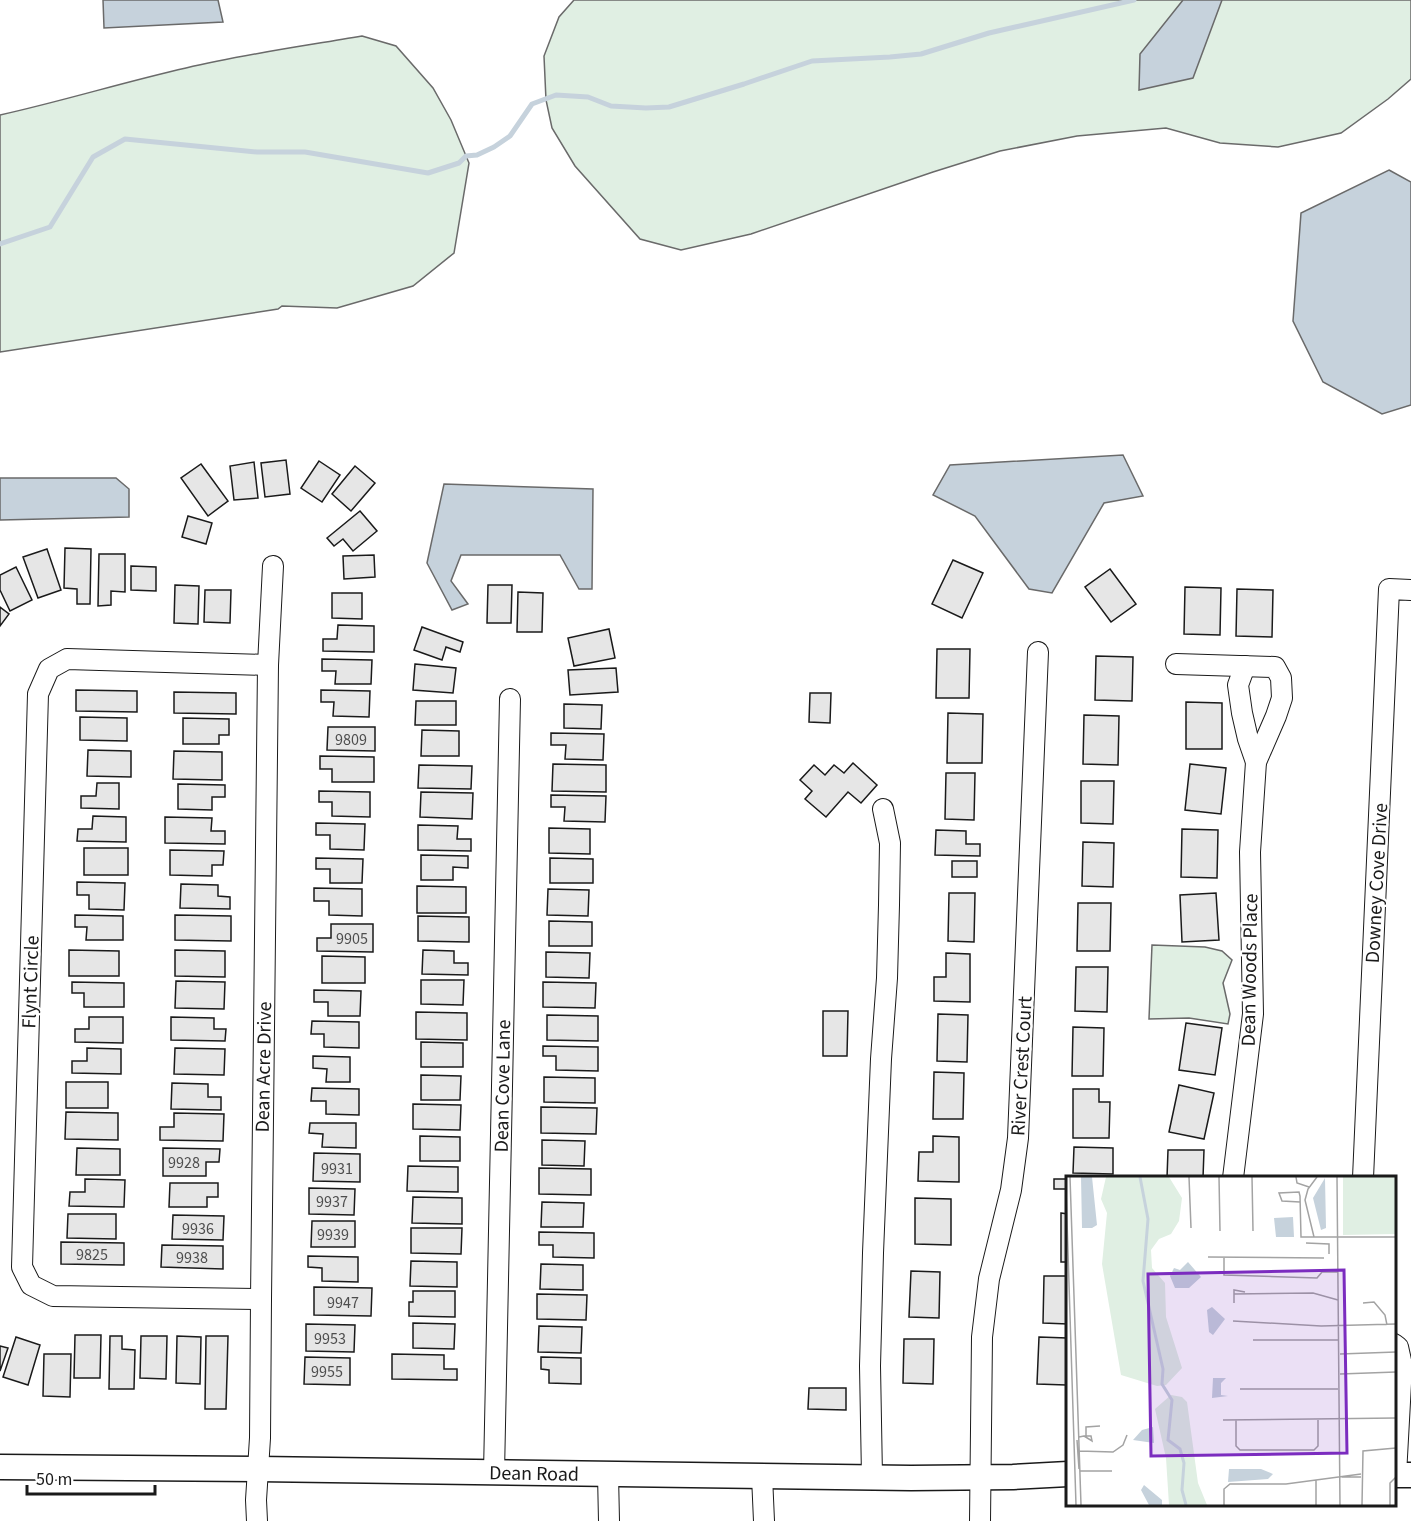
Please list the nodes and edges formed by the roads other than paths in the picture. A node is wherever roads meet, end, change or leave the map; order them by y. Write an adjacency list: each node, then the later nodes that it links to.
1 (273, 566): 5 (street, Dean Acre Drive)
2 (1411, 590): 11 (street, Downey Cove Drive)
3 (1038, 652): 22 (street, River Crest Court)
4 (1176, 664): 6 (street)
5 (268, 665): 12 (street, Dean Acre Drive); 12 (street, Flynt Circle)
6 (1245, 666): 8 (street); 8 (street)
7 (510, 699): 16 (street, Dean Cove Lane)
8 (1256, 762): 10 (street, Dean Woods Place)
9 (884, 810): 21 (street)
10 (1233, 1176)
11 (1363, 1176)
12 (261, 1299): 15 (street, Dean Acre Drive)
13 (1396, 1345): 19 (street)
14 (0, 1467): 15 (main road, Dean Road)
15 (258, 1469): 16 (main road, Dean Road); 23 (street, Dean Acre Drive)
16 (494, 1473): 17 (main road, Dean Road)
17 (609, 1474): 20 (main road, Dean Road); 24 (street)
18 (1066, 1474): 22 (main road, Dean Road)
19 (1401, 1475)
20 (762, 1476): 21 (main road, Dean Road); 25 (street)
21 (872, 1477): 22 (main road, Dean Road)
22 (980, 1478): 26 (street, River Crest Court)
23 (256, 1521)
24 (609, 1521)
25 (764, 1521)
26 (980, 1521)

